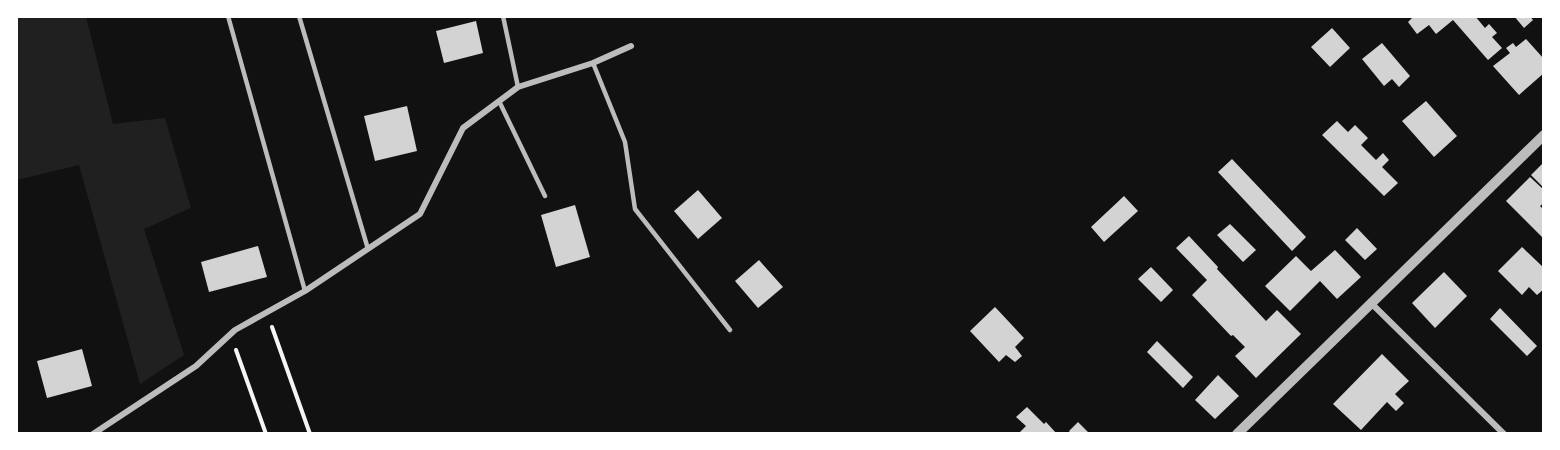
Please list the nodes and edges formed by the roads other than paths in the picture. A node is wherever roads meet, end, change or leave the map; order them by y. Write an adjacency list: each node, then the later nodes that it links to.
1 (228, 16): 11 (lane)
2 (299, 16): 10 (lane)
3 (503, 16): 6 (lane)
4 (631, 46): 5 (street)
5 (593, 63): 6 (street); 13 (lane)
6 (518, 87): 7 (street)
7 (499, 101): 9 (lane); 10 (street)
8 (1544, 135): 12 (street)
9 (545, 196)
10 (368, 249): 11 (street)
11 (305, 291): 14 (street)
12 (1371, 303): 15 (street); 16 (street)
13 (730, 330)
14 (93, 434)
15 (1236, 434)
16 (1504, 434)

